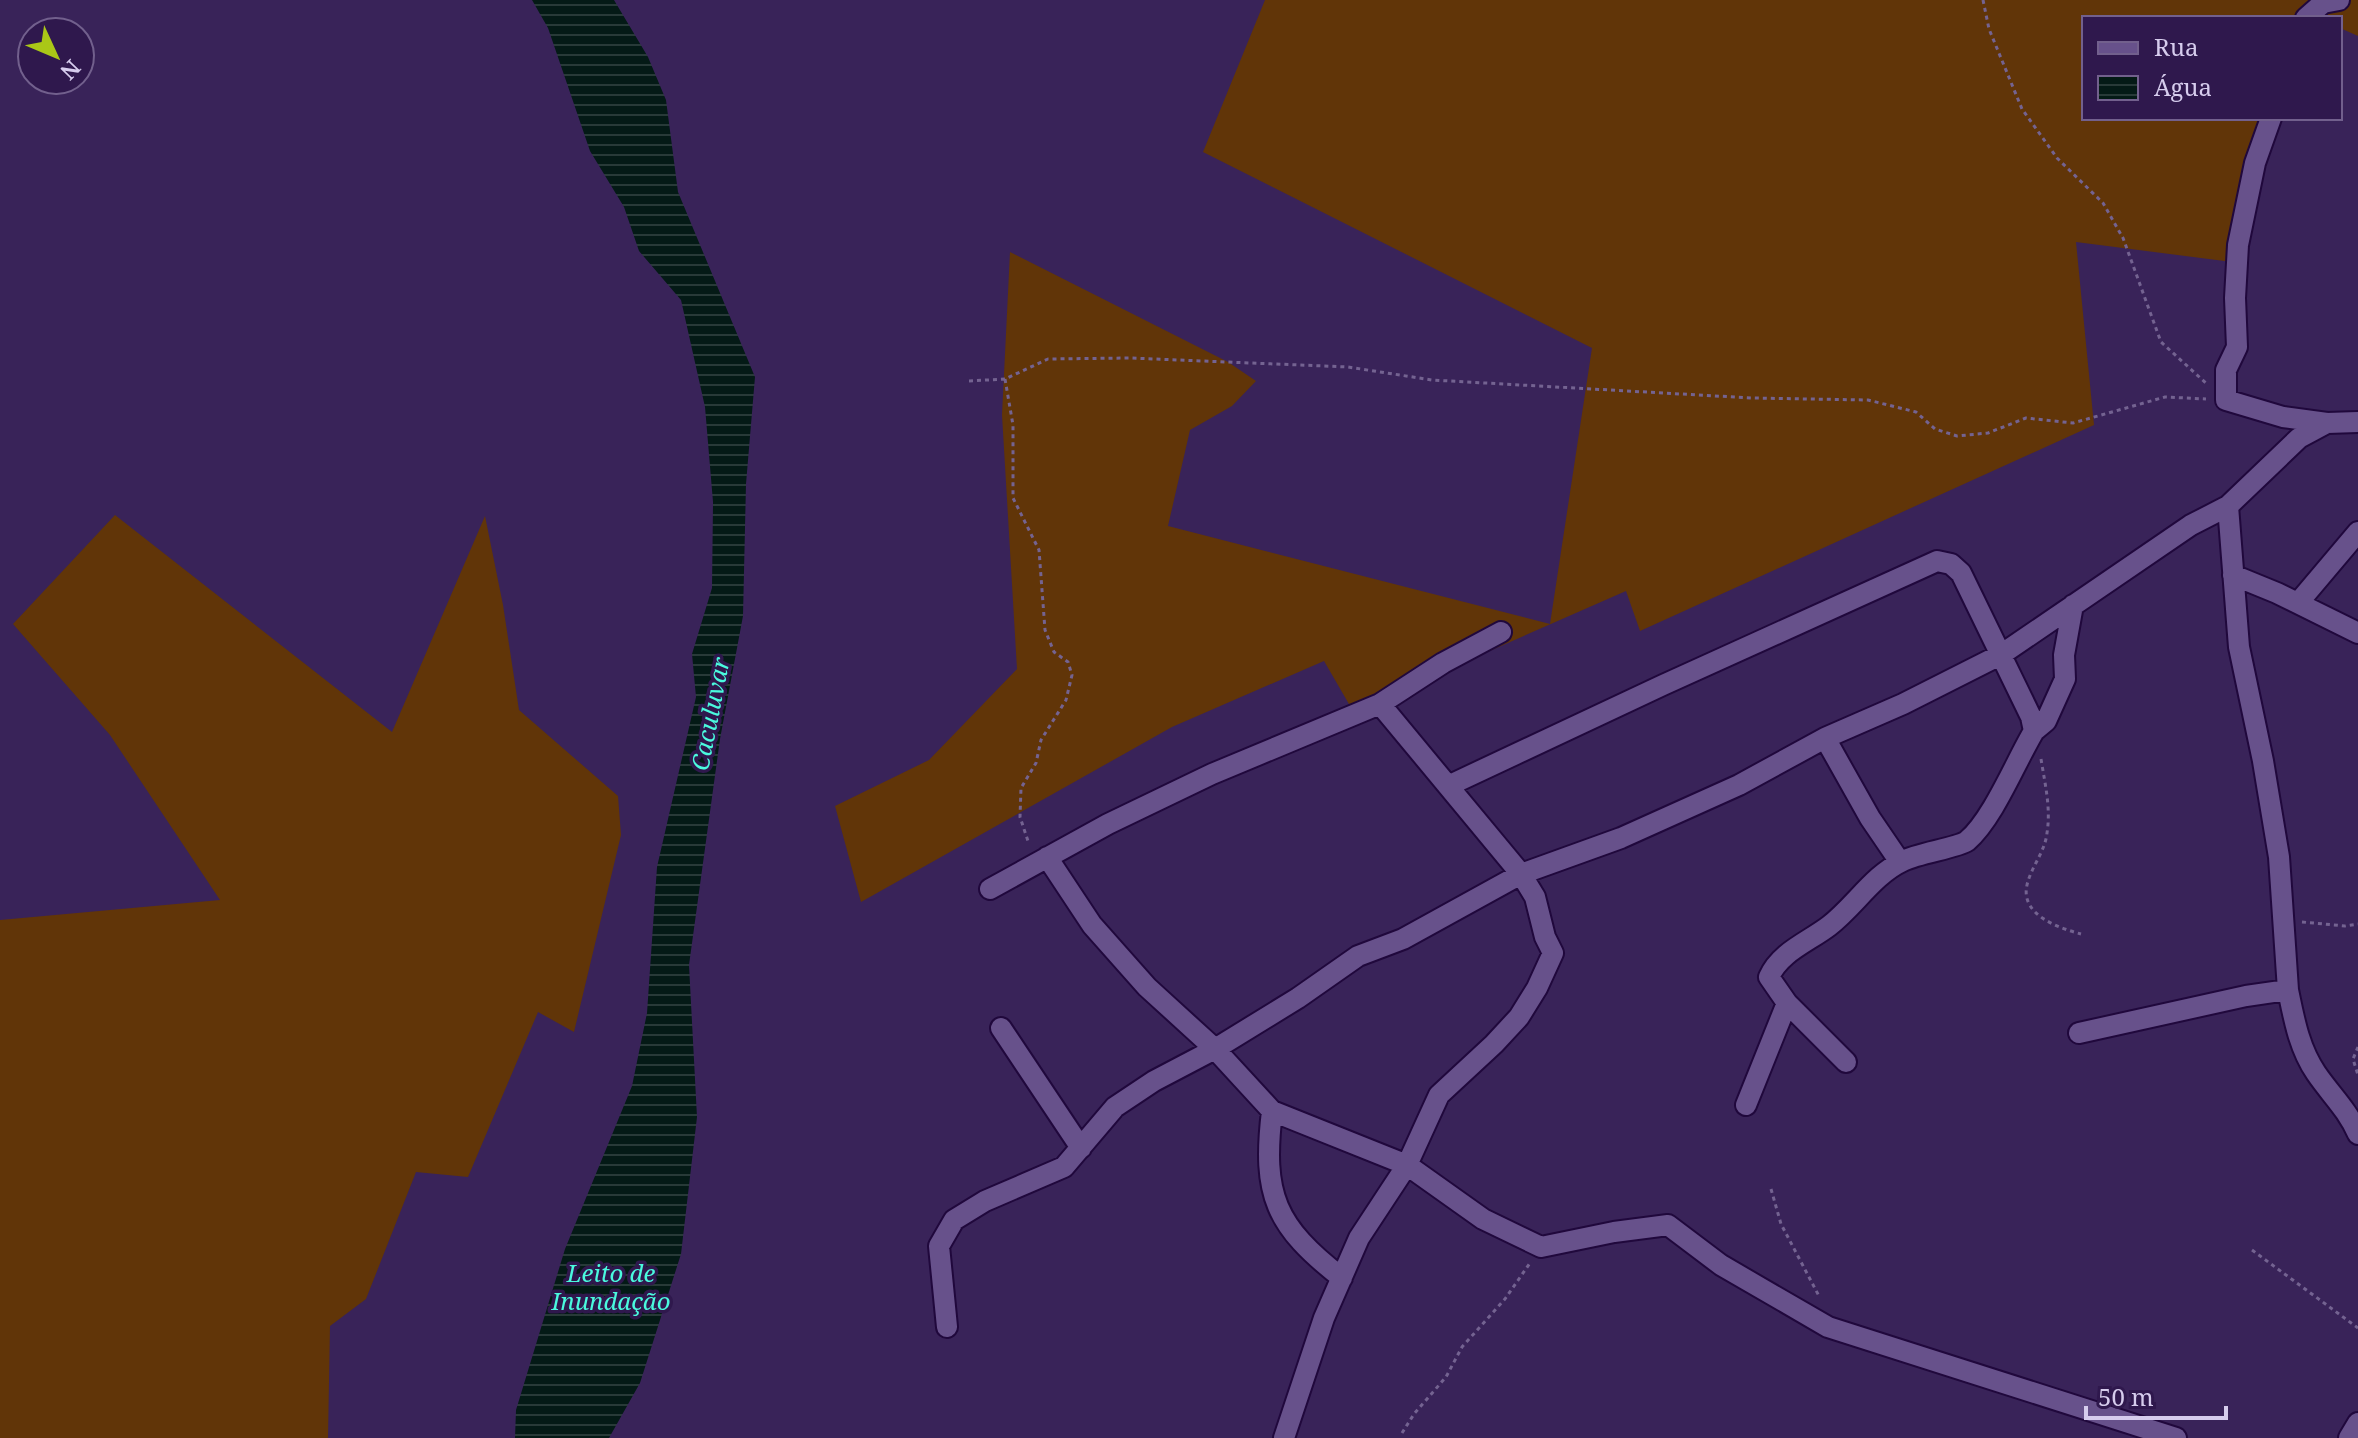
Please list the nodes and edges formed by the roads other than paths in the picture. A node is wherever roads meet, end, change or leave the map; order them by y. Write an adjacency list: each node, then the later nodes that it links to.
1 (2339, 0): 2 (street); 3 (street)
2 (2358, 7)
3 (2308, 16)
4 (2270, 120): 6 (street)
5 (2358, 422): 6 (street)
6 (2327, 423): 7 (street)
7 (2228, 506): 9 (street); 11 (street)
8 (2358, 532): 10 (street)
9 (2233, 575): 10 (street); 23 (street)
10 (2298, 603): 13 (street)
11 (2073, 605): 14 (street); 16 (street)
12 (1501, 632): 15 (street)
13 (2358, 633)
14 (2002, 654): 16 (street); 17 (street); 18 (street)
15 (1380, 704): 18 (street); 19 (street)
16 (2034, 731): 20 (street)
17 (1825, 738): 20 (street); 21 (street)
18 (1450, 785): 21 (street)
19 (1043, 859): 22 (street); 27 (street)
20 (1900, 862): 24 (street)
21 (1521, 874): 27 (street); 33 (street)
22 (990, 889)
23 (2288, 990): 26 (street); 31 (street)
24 (1787, 1003): 28 (street); 29 (street)
25 (1001, 1028): 32 (street)
26 (2079, 1033)
27 (1215, 1049): 30 (street); 32 (street)
28 (1846, 1062)
29 (1746, 1105)
30 (1272, 1111): 33 (street); 34 (street)
31 (2358, 1134)
32 (1081, 1148): 35 (street)
33 (1407, 1165): 34 (street); 38 (street)
34 (1342, 1278): 37 (street)
35 (947, 1327)
36 (2358, 1423): 39 (street)
37 (1284, 1438)
38 (2176, 1438)
39 (2349, 1438)

